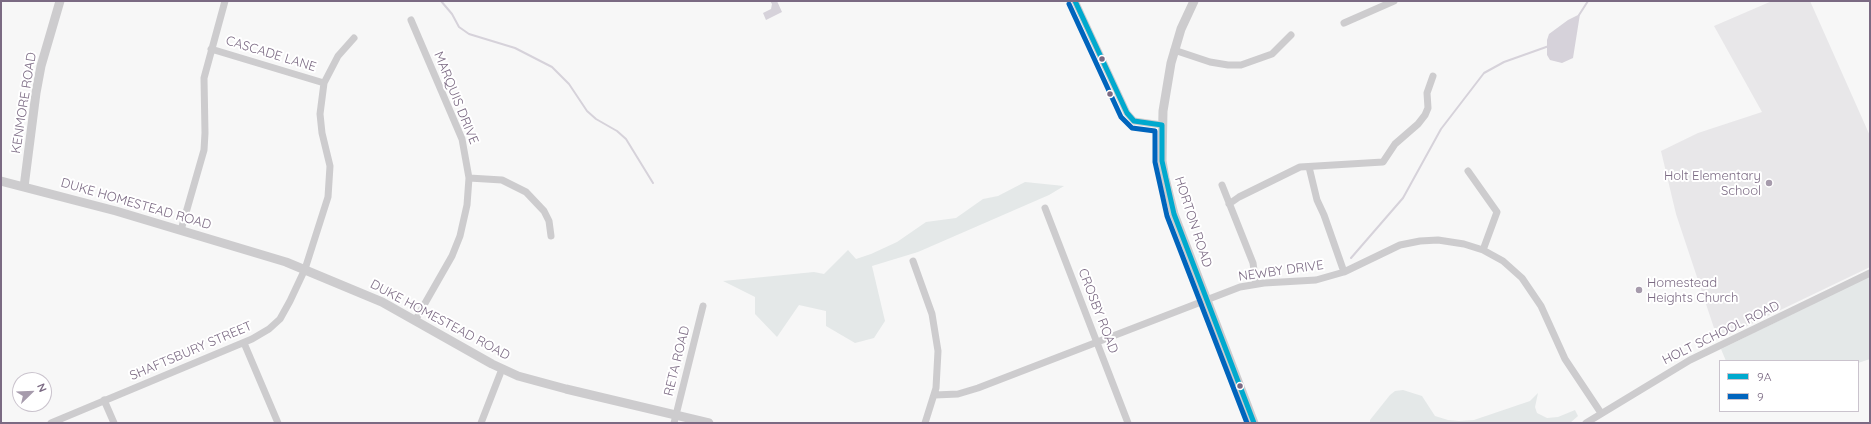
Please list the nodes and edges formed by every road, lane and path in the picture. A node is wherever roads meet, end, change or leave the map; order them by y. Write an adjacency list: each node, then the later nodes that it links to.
1 (60, 1): 20 (street, KENMORE ROAD)
2 (225, 1): 10 (street)
3 (1075, 1): 14 (street)
4 (1194, 1): 11 (street, HORTON ROAD)
5 (1394, 1): 7 (street)
6 (411, 20): 17 (street, MARQUIS DRIVE)
7 (1344, 23)
8 (1291, 35): 11 (street)
9 (354, 38): 13 (street, SHAFTSBURY STREET)
10 (212, 48): 13 (street, CASCADE LANE); 23 (street)
11 (1174, 50): 14 (street, HORTON ROAD)
12 (1433, 76): 15 (street)
13 (324, 83): 27 (street, SHAFTSBURY STREET)
14 (1162, 125): 31 (street, HORTON ROAD)
15 (1309, 167): 21 (street); 28 (street)
16 (1468, 171): 25 (street)
17 (469, 178): 24 (street); 33 (street, MARQUIS DRIVE)
18 (1, 181): 20 (street, DUKE HOMESTEAD ROAD)
19 (1222, 186): 21 (street)
20 (24, 187): 23 (street, DUKE HOMESTEAD ROAD)
21 (1229, 204): 30 (street)
22 (1045, 208): 34 (street, CROSBY ROAD)
23 (181, 230): 27 (street, DUKE HOMESTEAD ROAD)
24 (551, 236)
25 (1483, 250): 28 (street, NEWBY DRIVE); 39 (street, NEWBY DRIVE)
26 (913, 261): 37 (street)
27 (305, 269): 33 (street, DUKE HOMESTEAD ROAD); 35 (street, SHAFTSBURY STREET)
28 (1344, 272): 30 (street, NEWBY DRIVE)
29 (1870, 273): 39 (street, HOLT SCHOOL ROAD)
30 (1256, 284): 31 (street, NEWBY DRIVE)
31 (1206, 300): 34 (street, NEWBY DRIVE); 48 (street, HORTON ROAD)
32 (703, 306): 40 (street, RETA ROAD)
33 (416, 319): 36 (street, DUKE HOMESTEAD ROAD)
34 (1097, 342): 37 (street, NEWBY DRIVE); 47 (street, CROSBY ROAD)
35 (244, 343): 38 (street, SHAFTSBURY STREET); 43 (street)
36 (502, 369): 40 (street, DUKE HOMESTEAD ROAD); 44 (street)
37 (935, 395): 46 (street)
38 (104, 400): 41 (street, SHAFTSBURY STREET); 42 (street)
39 (1601, 413): 49 (street, HOLT SCHOOL ROAD)
40 (675, 419): 45 (street, DUKE HOMESTEAD ROAD)
41 (51, 423)
42 (114, 423)
43 (278, 423)
44 (481, 423)
45 (709, 423)
46 (925, 423)
47 (1128, 423)
48 (1254, 423)
49 (1586, 423)

